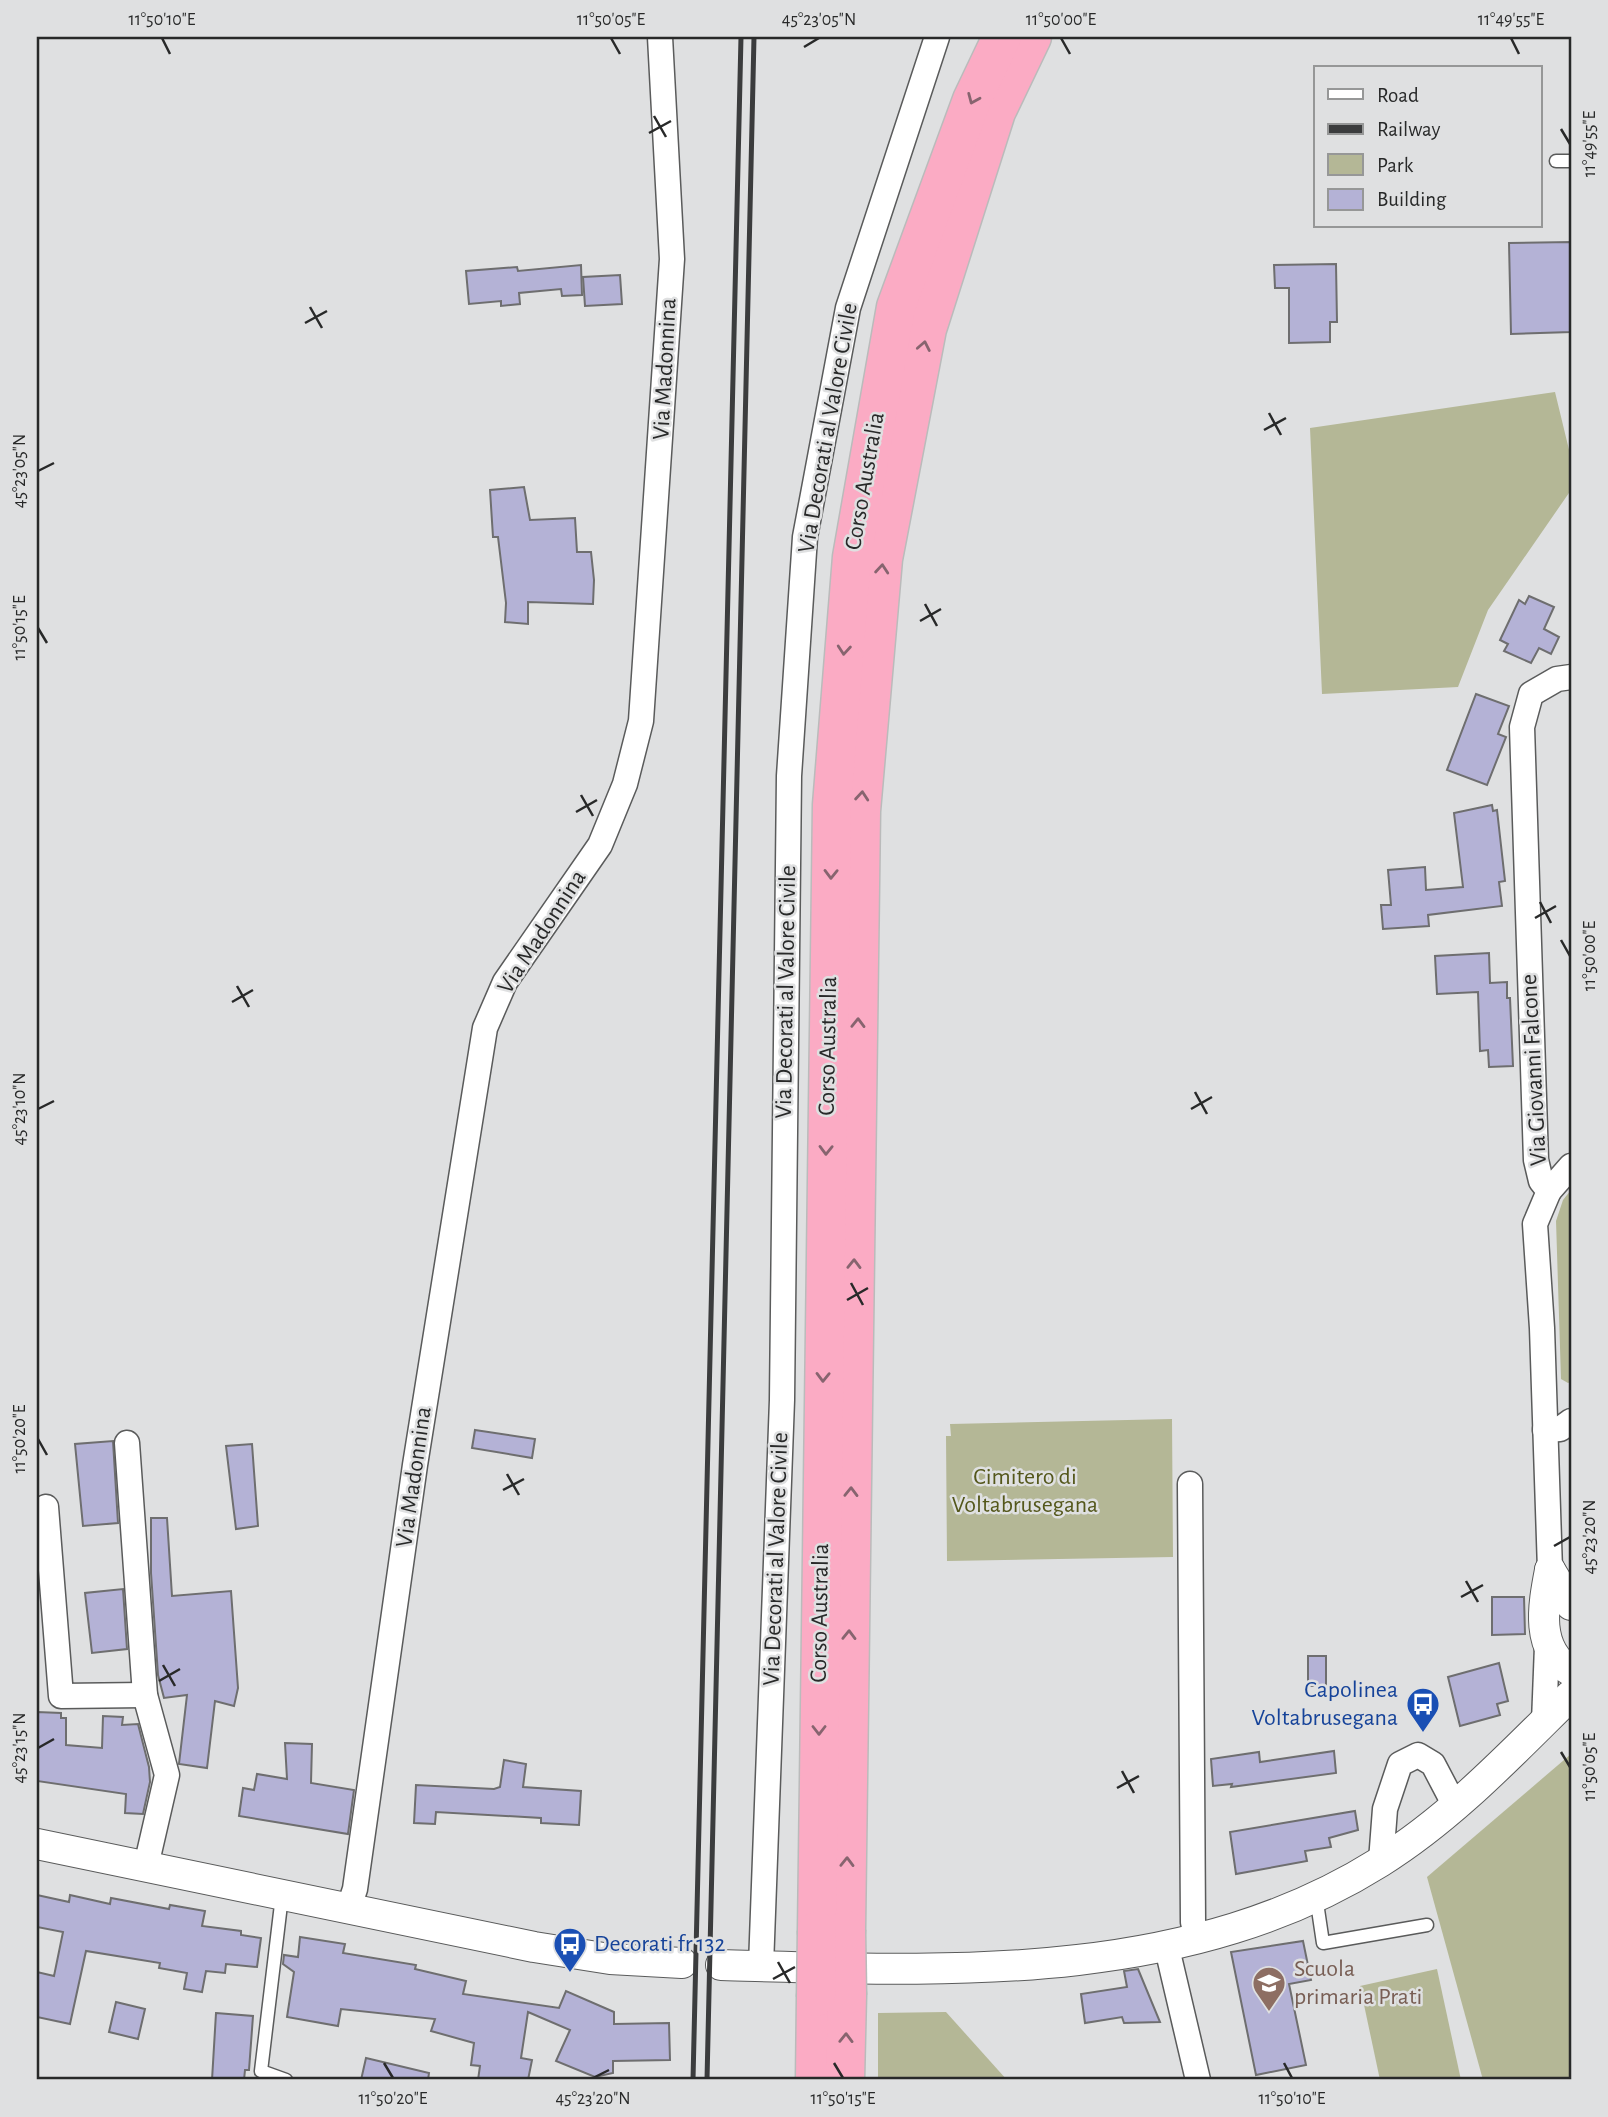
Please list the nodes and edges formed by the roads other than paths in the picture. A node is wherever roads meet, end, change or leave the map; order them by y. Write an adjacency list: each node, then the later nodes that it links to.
1 (660, 37): 28 (street, Via Madonnina)
2 (937, 37): 35 (street, Via Decorati al Valore Civile)
3 (1002, 37): 30 (highway, Corso Australia, one-way to 30)
4 (1032, 37): 30 (highway, Corso Australia, one-way to 4)
5 (1556, 161): 6 (lane)
6 (1571, 161)
7 (1571, 677): 9 (street, Via Giovanni Falcone)
8 (1571, 1166): 9 (street)
9 (1549, 1191): 11 (street, Via Giovanni Falcone)
10 (1571, 1421): 11 (street)
11 (1545, 1430): 15 (street, Via Giovanni Falcone)
12 (127, 1443): 19 (street)
13 (1190, 1484): 31 (street)
14 (46, 1507): 19 (street)
15 (1550, 1570): 16 (street); 17 (street)
16 (1571, 1605)
17 (1547, 1646): 18 (street); 21 (street)
18 (1571, 1671)
19 (145, 1695): 25 (street)
20 (1571, 1695): 21 (street)
21 (1544, 1722): 22 (street)
22 (1455, 1806): 24 (street); 24 (street)
23 (37, 1844): 25 (street)
24 (1381, 1861): 27 (street)
25 (146, 1866): 26 (street)
26 (282, 1896): 28 (street); 37 (lane)
27 (1316, 1896): 29 (lane); 31 (street)
28 (348, 1910): 33 (street)
29 (1427, 1925)
30 (831, 1931): 36 (highway, Corso Australia, bridge)
31 (1197, 1938): 32 (street)
32 (1166, 1944): 35 (street); 40 (street)
33 (682, 1963)
34 (721, 1965): 35 (street)
35 (761, 1966)
36 (831, 1996): 38 (highway, Corso Australia); 39 (highway, Corso Australia, one-way to 36)
37 (286, 2080)
38 (815, 2080)
39 (845, 2080)
40 (1198, 2080)

